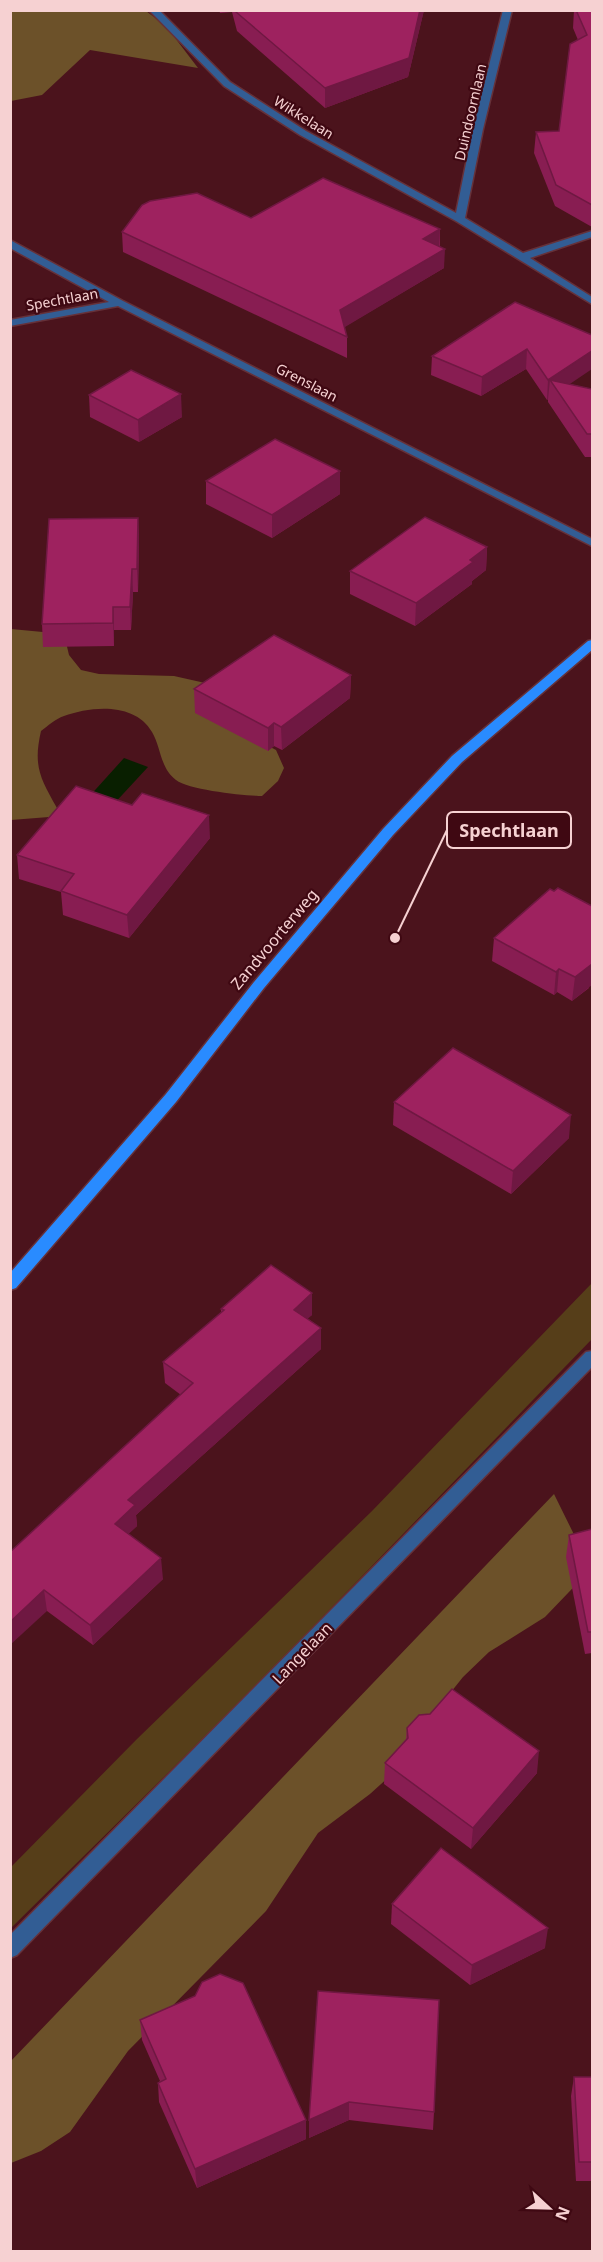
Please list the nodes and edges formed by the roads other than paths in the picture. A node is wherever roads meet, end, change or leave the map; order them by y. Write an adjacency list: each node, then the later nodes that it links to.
1 (153, 10): 3 (street, Wikkelaan)
2 (508, 10): 3 (street, Duindoornlaan)
3 (460, 219): 7 (street, Wikkelaan)
4 (592, 234): 7 (street)
5 (15, 244): 6 (street); 9 (street, Grenslaan)
6 (10, 255)
7 (522, 257): 8 (street, Wikkelaan)
8 (592, 301)
9 (119, 303): 10 (street, Spechtlaan); 11 (street, Grenslaan)
10 (10, 323)
11 (592, 543)
12 (592, 644): 13 (main road, Zandvoorterweg)
13 (10, 1284)
14 (592, 1358): 15 (street, Langelaan)
15 (10, 1950)

